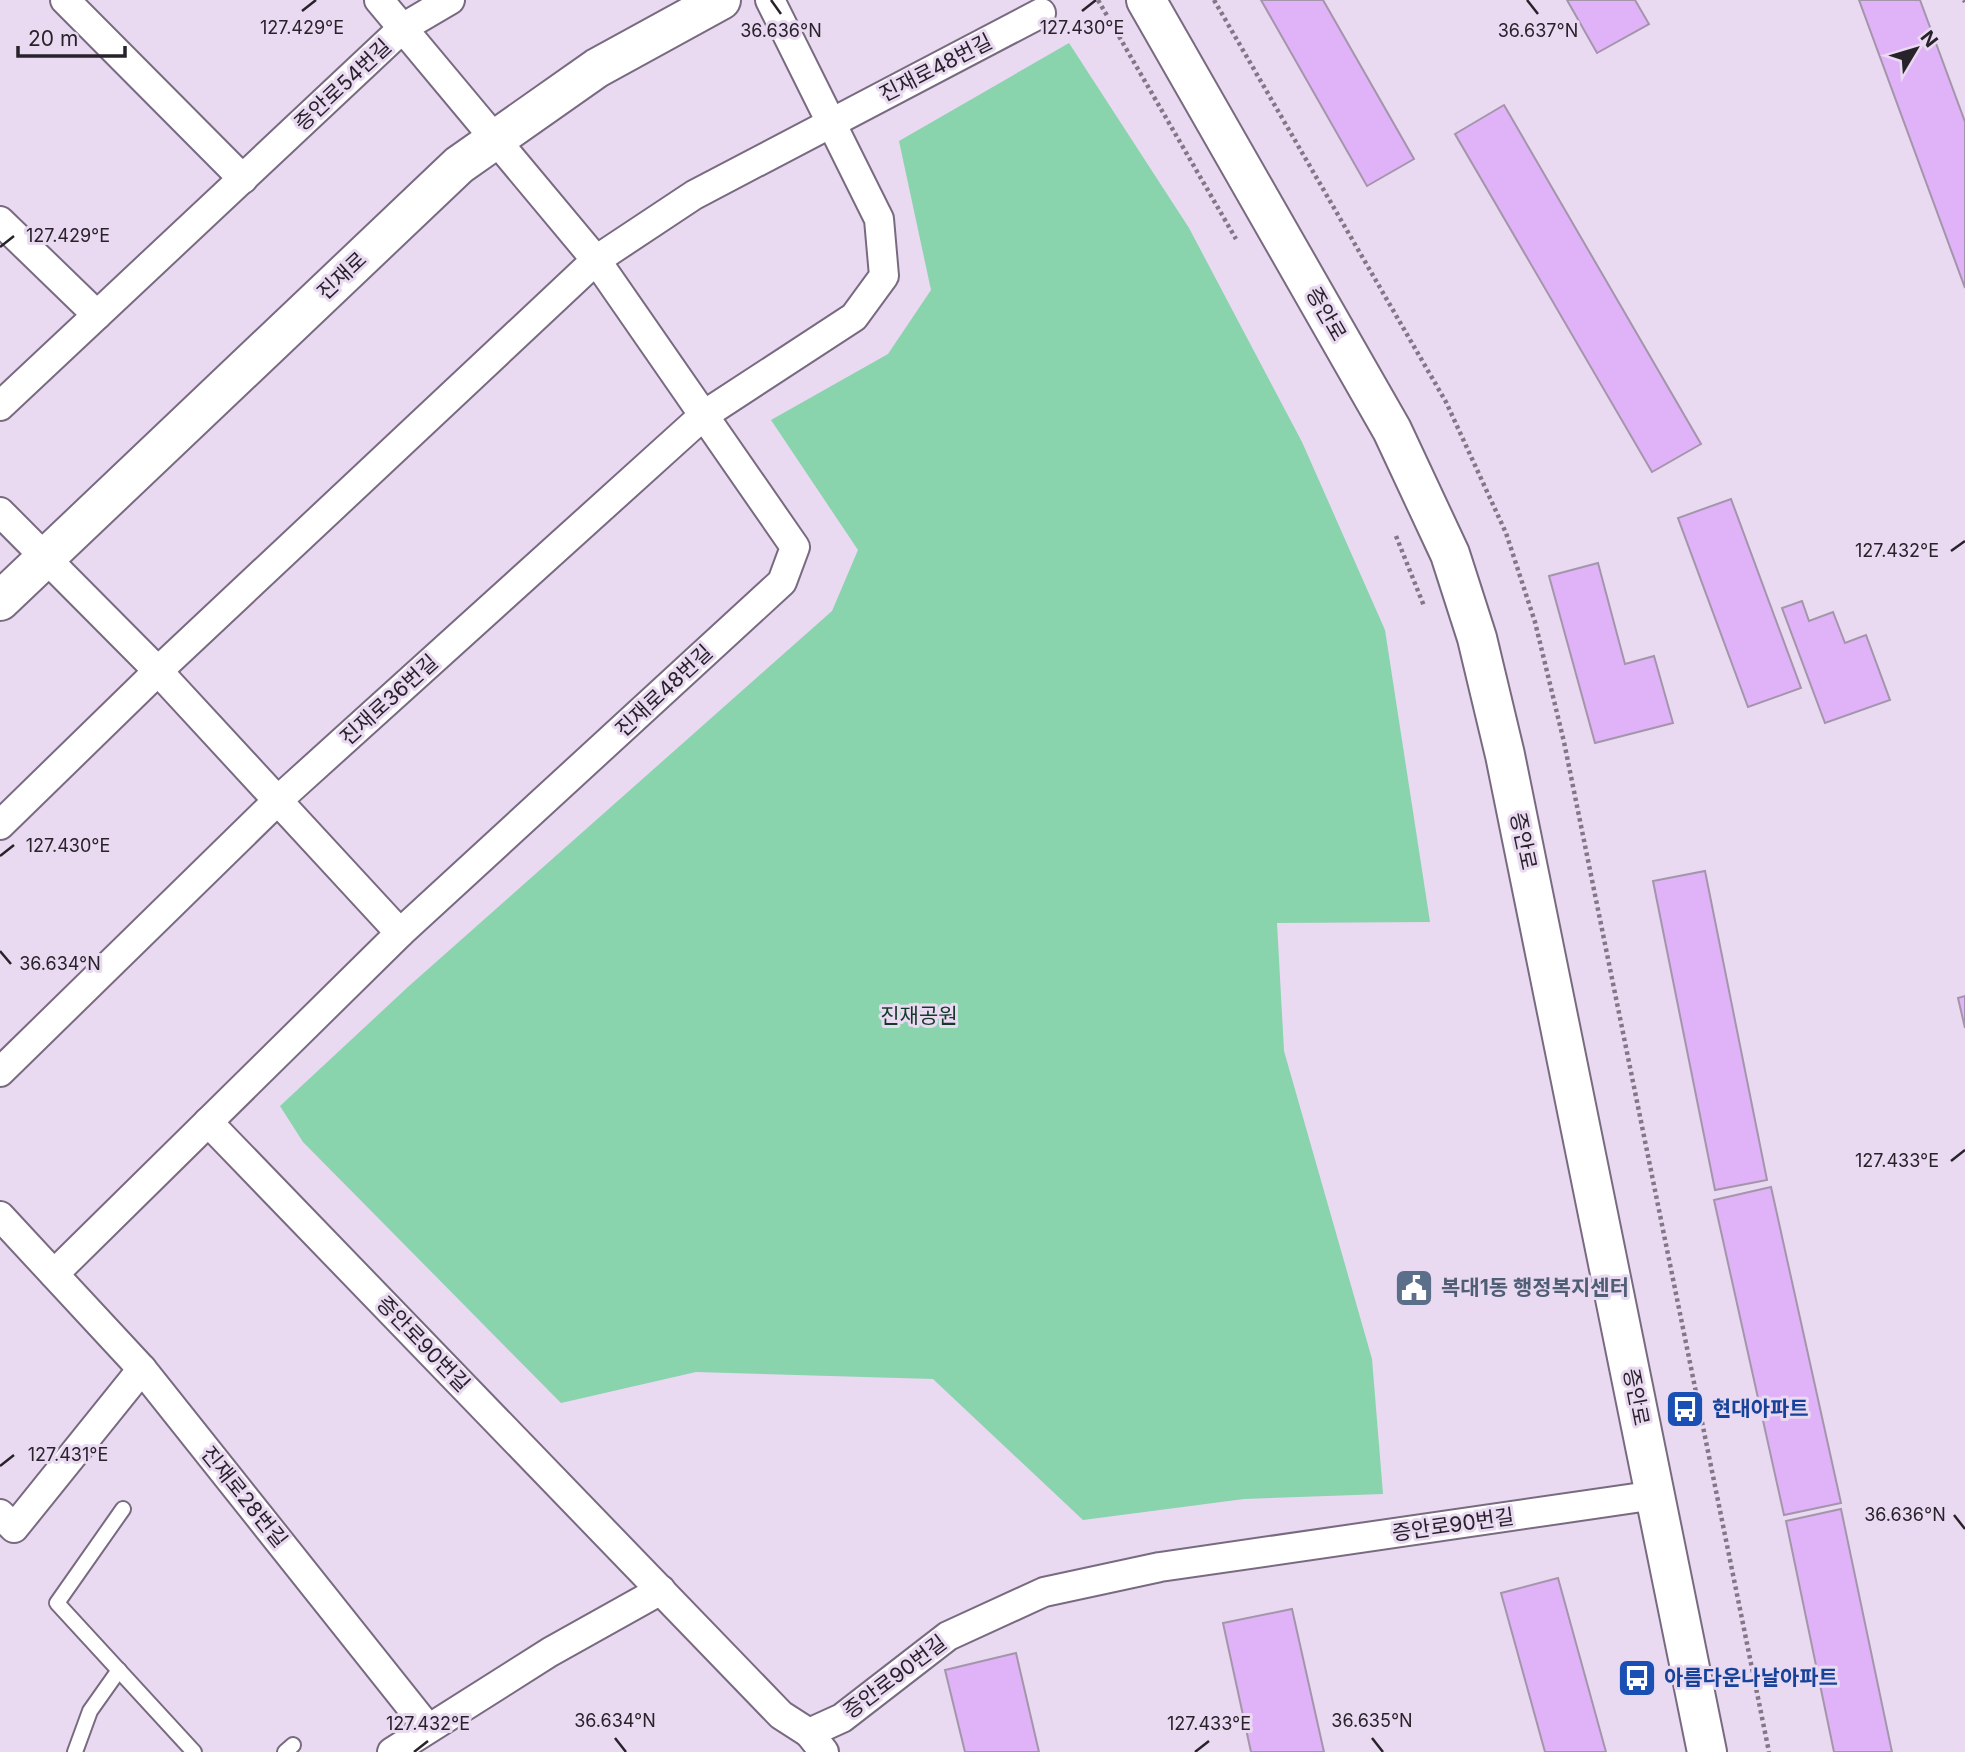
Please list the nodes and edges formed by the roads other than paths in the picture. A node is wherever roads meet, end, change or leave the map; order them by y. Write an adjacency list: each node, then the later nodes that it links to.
1 (65, 0): 11 (street)
2 (379, 0): 8 (street, 진재로48번길)
3 (450, 0): 8 (street, 증안로54번길)
4 (721, 0): 10 (street, 진재로)
5 (770, 0): 9 (street)
6 (1146, 0): 29 (street, 증안로)
7 (1041, 13): 9 (street, 진재로48번길)
8 (404, 27): 10 (street, 진재로48번길); 11 (street, 증안로54번길)
9 (830, 123): 13 (street, 진재로48번길); 16 (street)
10 (494, 139): 13 (street, 진재로48번길); 18 (street, 진재로)
11 (243, 179): 14 (street, 증안로54번길)
12 (0, 221): 14 (street)
13 (596, 260): 16 (street, 진재로48번길); 20 (street, 진재로48번길)
14 (97, 315): 15 (street, 증안로54번길)
15 (0, 406)
16 (704, 415): 21 (street, 진재로36번길); 23 (street, 진재로48번길)
17 (0, 512): 18 (street)
18 (44, 559): 19 (street, 진재로); 20 (street)
19 (0, 601)
20 (158, 671): 21 (street); 22 (street)
21 (277, 802): 23 (street); 24 (street, 진재로36번길)
22 (0, 825)
23 (400, 933): 25 (street)
24 (0, 1072)
25 (208, 1122): 27 (street); 32 (street, 증안로90번길)
26 (0, 1216): 27 (street, 진재로28번길)
27 (54, 1274): 28 (street, 진재로28번길)
28 (142, 1369): 31 (street); 34 (street, 진재로28번길)
29 (1656, 1495): 35 (street, 증안로90번길); 39 (street, 증안로)
30 (123, 1509): 33 (lane)
31 (0, 1514)
32 (660, 1590): 34 (street); 35 (street, 증안로90번길)
33 (119, 1670): 36 (lane); 37 (lane)
34 (427, 1727): 38 (street)
35 (817, 1742)
36 (75, 1752)
37 (194, 1752)
38 (392, 1752)
39 (1707, 1752)

